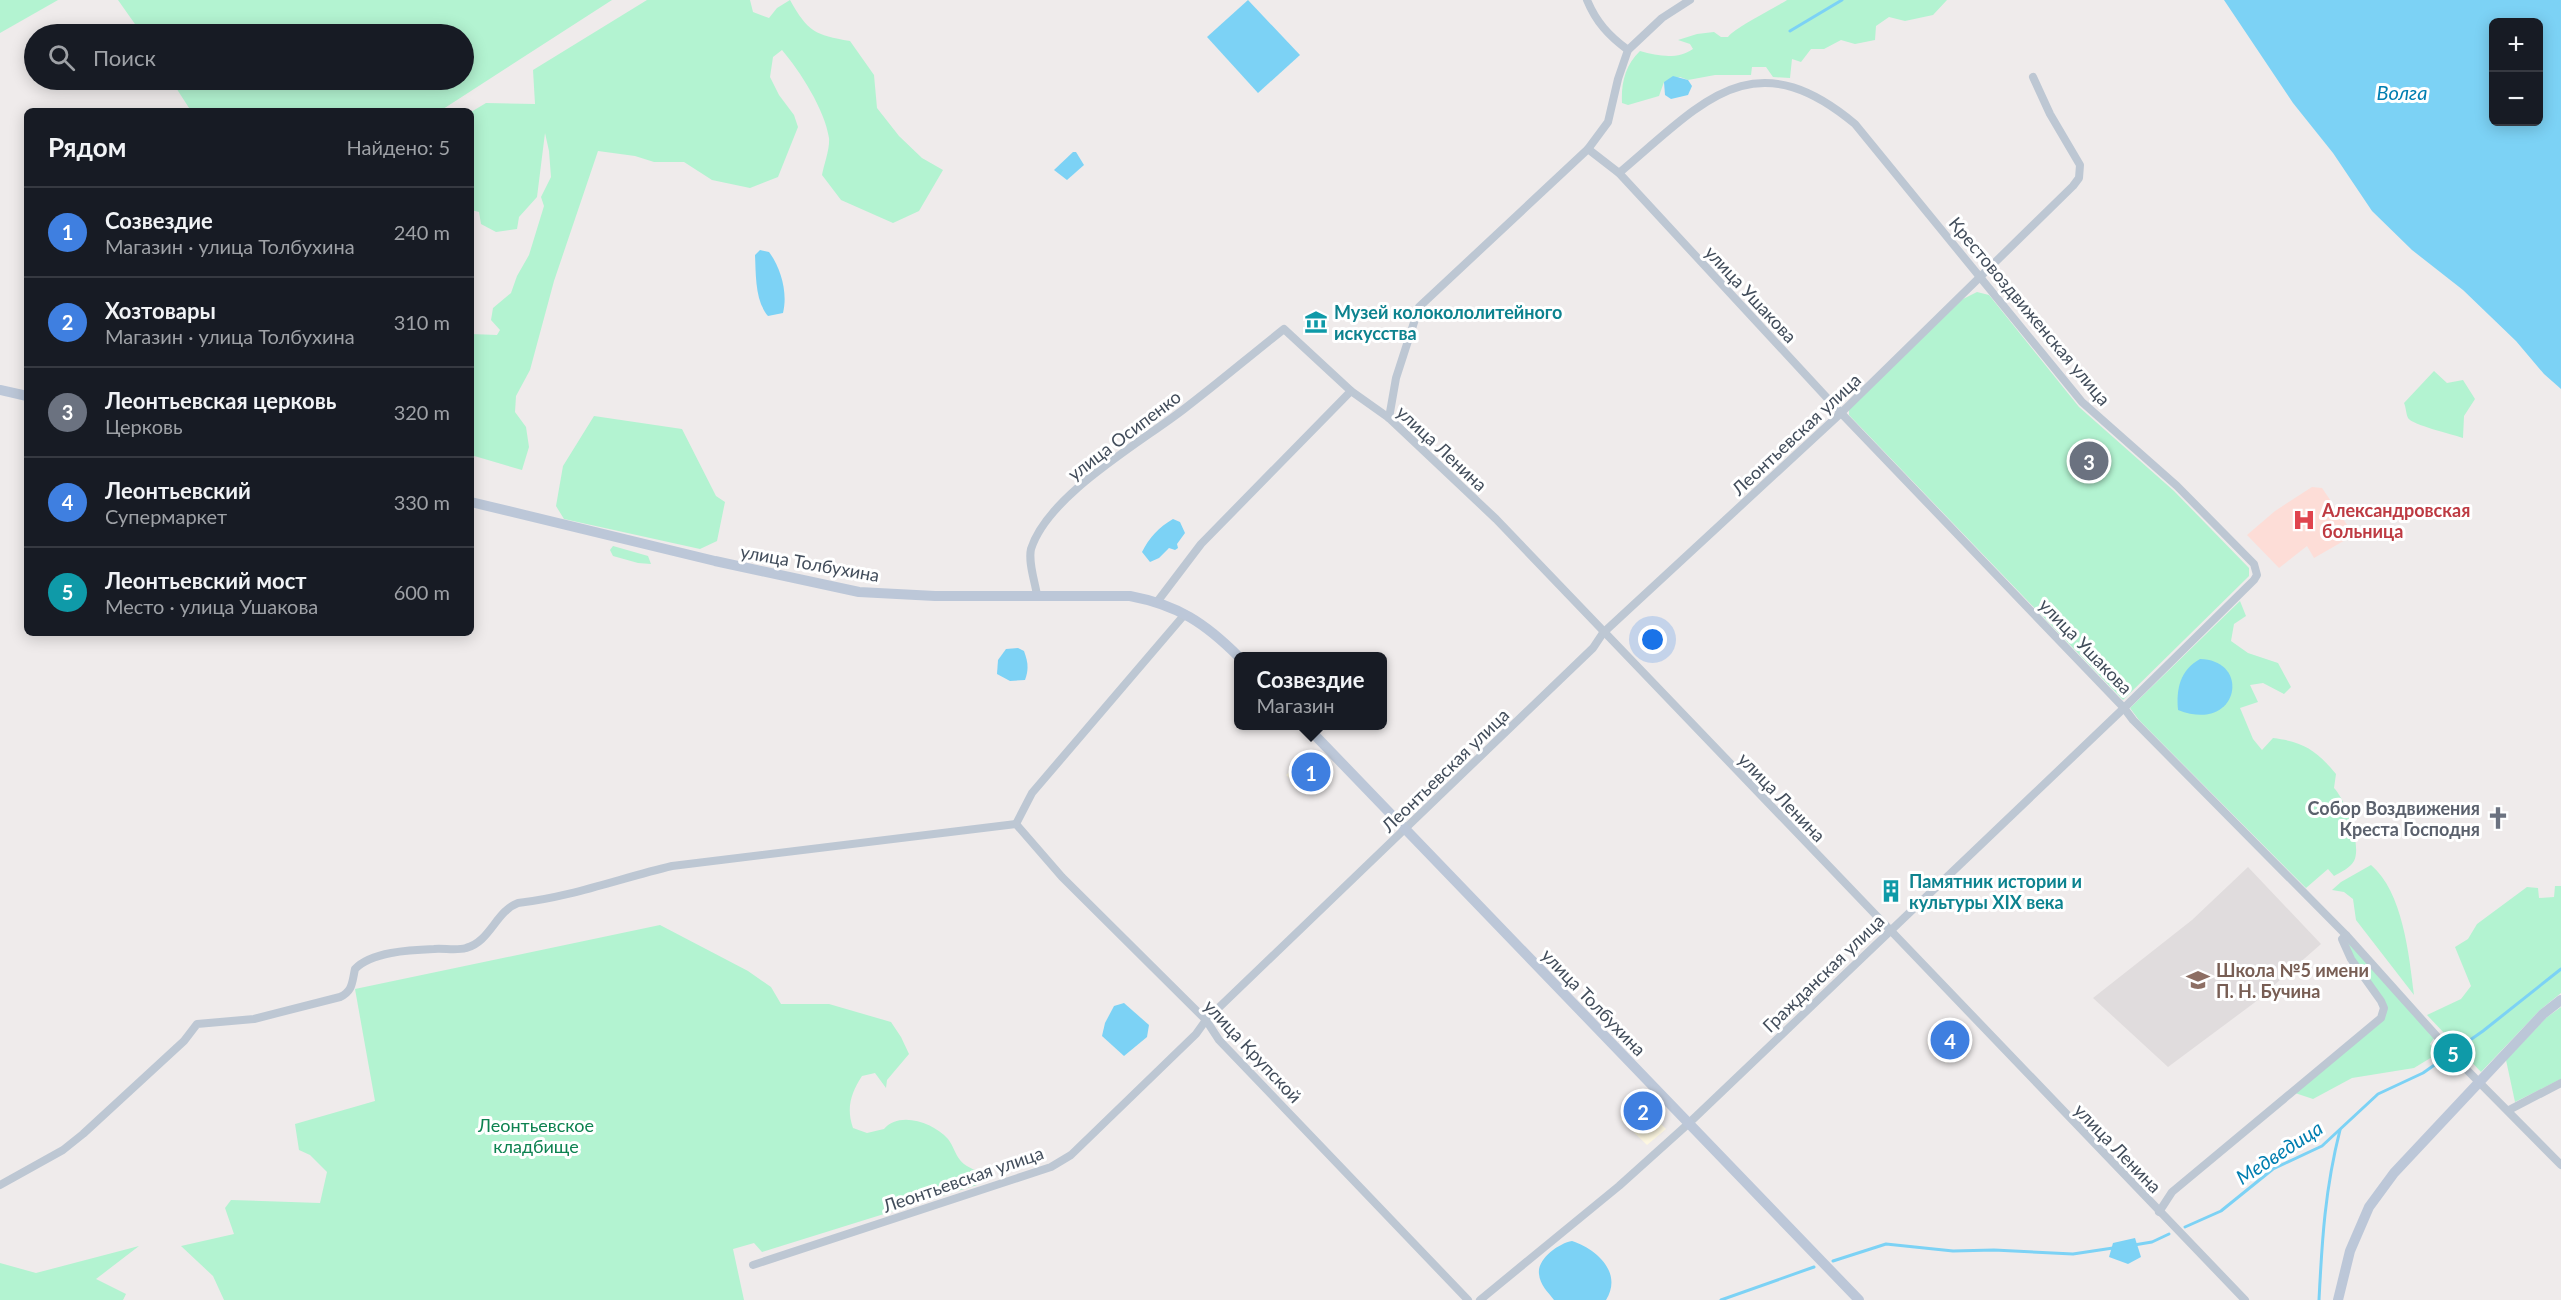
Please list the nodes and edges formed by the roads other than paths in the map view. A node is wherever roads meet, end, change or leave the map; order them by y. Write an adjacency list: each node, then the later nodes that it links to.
1 (1587, 0): 3 (street)
2 (1690, 0): 3 (street)
3 (1628, 50): 5 (street)
4 (2033, 77): 7 (street, Леонтьевская улица)
5 (1587, 149): 6 (street, улица Ушакова); 13 (street)
6 (1619, 173): 7 (street, Крестовоздвиженская улица); 12 (street, улица Ушакова)
7 (1980, 277): 12 (street, Леонтьевская улица); 15 (street, Крестовоздвиженская улица)
8 (1284, 328): 10 (street, улица Ленина); 16 (street, улица Осипенко)
9 (0, 390): 11 (main road)
10 (1351, 391): 13 (street, улица Ленина); 17 (street)
11 (24, 395)
12 (1841, 413): 19 (street, Леонтьевская улица); 21 (street, улица Ушакова)
13 (1389, 418): 19 (street, улица Ленина)
14 (474, 503): 16 (main road, улица Толбухина)
15 (2254, 580): 21 (street, Гражданская улица)
16 (1037, 594): 17 (main road, улица Толбухина)
17 (1157, 602): 18 (main road, улица Толбухина)
18 (1185, 614): 20 (main road, улица Толбухина); 23 (street)
19 (1603, 633): 24 (street, Леонтьевская улица); 25 (street, улица Ленина)
20 (1234, 652)
21 (2124, 708): 25 (street, Гражданская улица); 26 (street, улица Ушакова)
22 (1310, 730): 24 (main road, улица Толбухина)
23 (1016, 824): 28 (street, улица Крупской); 34 (street)
24 (1406, 830): 28 (street, Леонтьевская улица); 32 (main road, улица Толбухина)
25 (1889, 930): 32 (street, Гражданская улица); 35 (street, улица Ленина)
26 (2346, 935): 29 (street, улица Ушакова); 35 (street)
27 (2561, 1000): 29 (main road)
28 (1206, 1020): 36 (street, Леонтьевская улица); 37 (street, улица Крупской)
29 (2480, 1082): 31 (street, улица Ушакова); 41 (main road)
30 (2561, 1083): 31 (street)
31 (2509, 1110): 33 (street, улица Ушакова)
32 (1688, 1124): 38 (street, Гражданская улица); 39 (main road, улица Толбухина)
33 (2561, 1165)
34 (0, 1185)
35 (2159, 1212): 40 (street, улица Ленина)
36 (753, 1265)
37 (1468, 1300)
38 (1480, 1300)
39 (1858, 1300)
40 (2245, 1300)
41 (2338, 1300)

